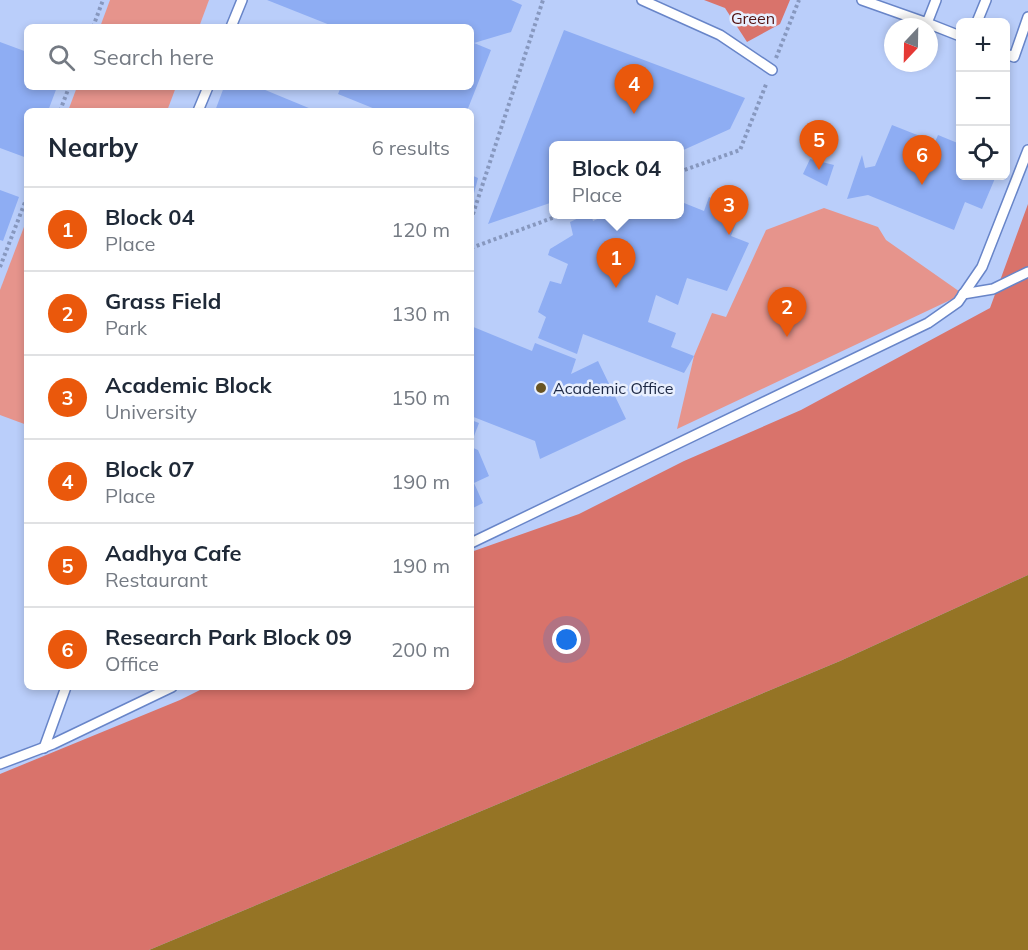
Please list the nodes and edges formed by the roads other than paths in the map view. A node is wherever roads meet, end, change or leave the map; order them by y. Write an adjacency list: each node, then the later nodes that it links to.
1 (242, 0): 10 (lane)
2 (642, 0): 14 (lane)
3 (861, 0): 7 (lane)
4 (936, 0): 8 (lane)
5 (986, 0): 9 (lane)
6 (1028, 17): 13 (lane)
7 (913, 18)
8 (929, 18)
9 (979, 18)
10 (232, 24)
11 (938, 27): 12 (lane)
12 (956, 34)
13 (1010, 56)
14 (772, 70)
15 (207, 90): 16 (lane)
16 (199, 108)
17 (1028, 150): 19 (lane)
18 (1028, 272): 19 (lane)
19 (963, 294): 20 (lane)
20 (474, 542)
21 (67, 690): 23 (lane)
22 (166, 690): 23 (lane)
23 (44, 748): 24 (lane)
24 (0, 764)

